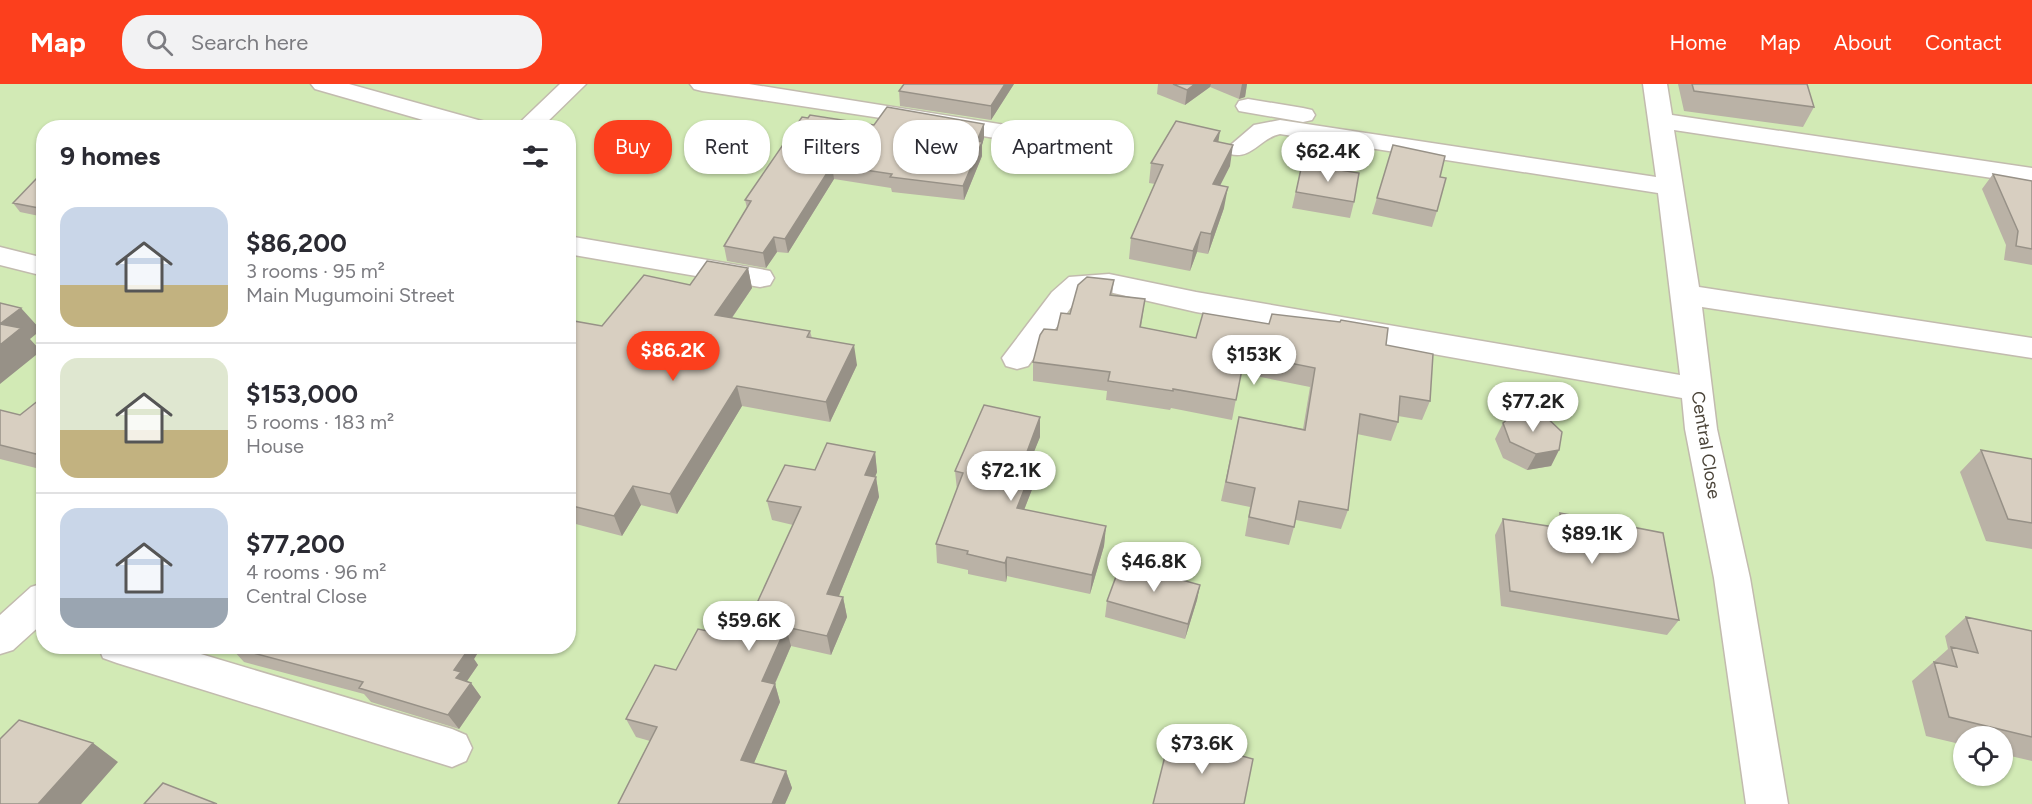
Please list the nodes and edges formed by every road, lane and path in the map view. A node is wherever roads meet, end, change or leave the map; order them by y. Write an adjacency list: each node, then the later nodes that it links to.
1 (323, 84): 6 (street)
2 (574, 84): 7 (street)
3 (702, 84): 9 (street)
4 (1655, 84): 8 (street, Central Close)
5 (1248, 106): 12 (street)
6 (451, 120)
7 (535, 120)
8 (1660, 121): 11 (street); 12 (street, Central Close)
9 (991, 130)
10 (1239, 149): 12 (street)
11 (2032, 176)
12 (1668, 179): 17 (street, Central Close)
13 (576, 246): 16 (street)
14 (0, 256): 15 (street)
15 (36, 265)
16 (760, 279)
17 (1686, 295): 18 (street); 20 (street, Central Close)
18 (2032, 348)
19 (1017, 358): 20 (street)
20 (1697, 389): 23 (street, Central Close)
21 (143, 654): 22 (street)
22 (452, 748)
23 (1767, 804)

